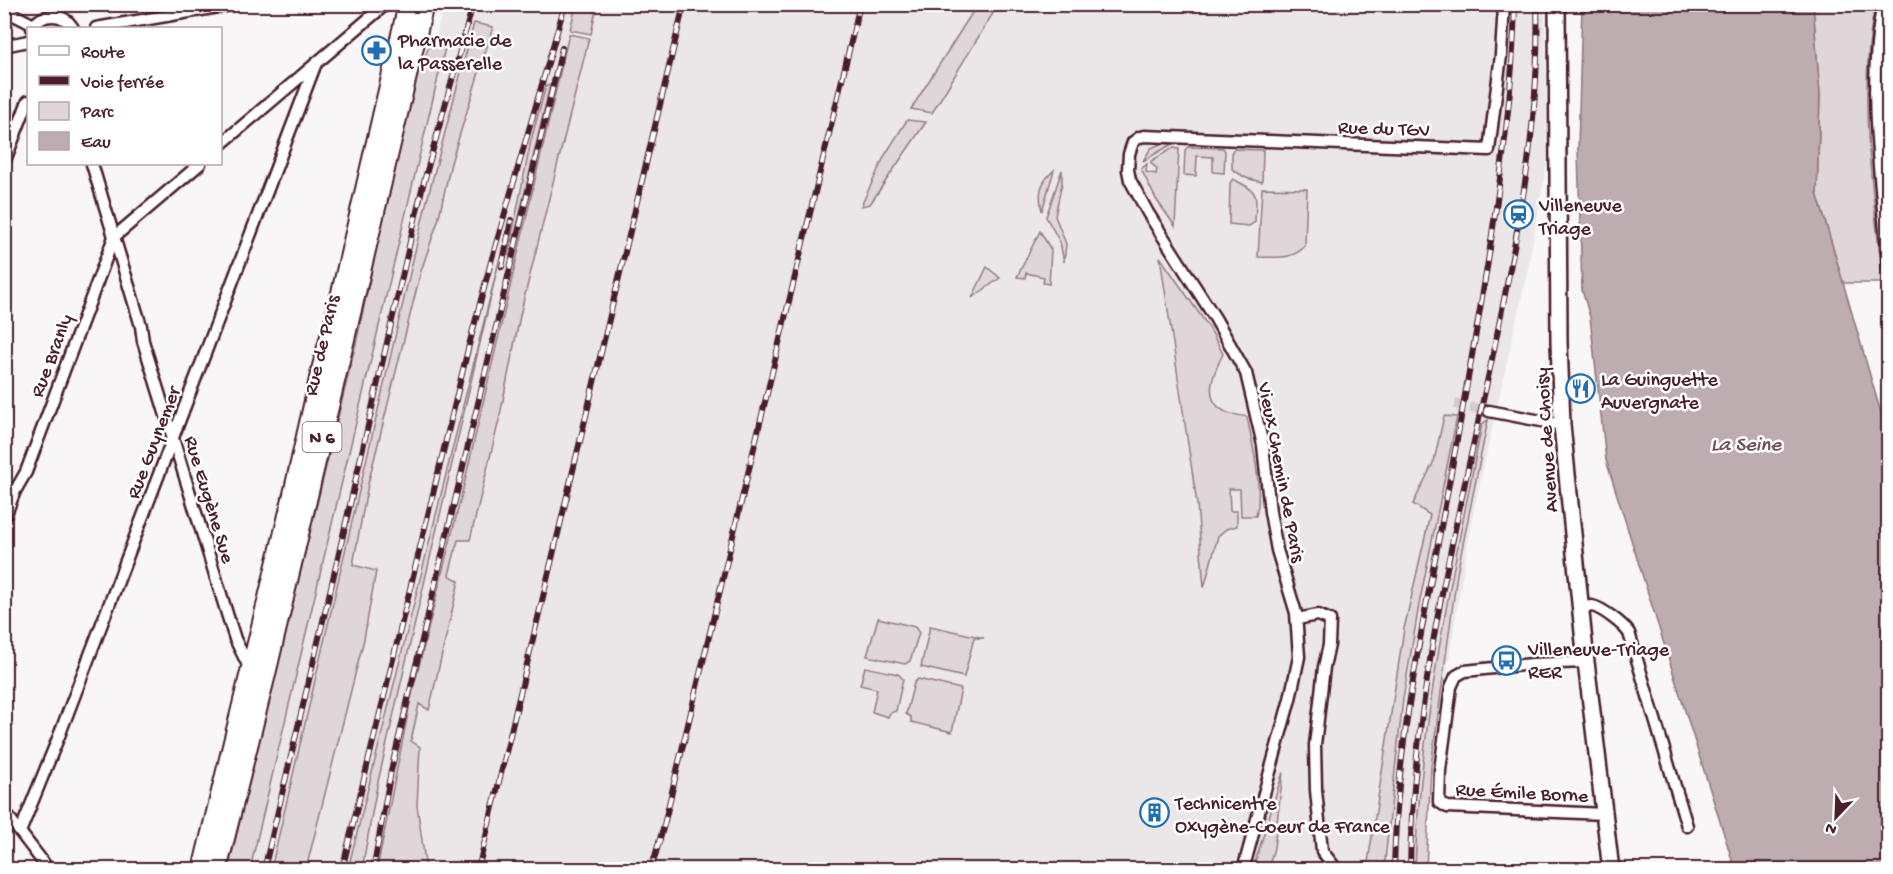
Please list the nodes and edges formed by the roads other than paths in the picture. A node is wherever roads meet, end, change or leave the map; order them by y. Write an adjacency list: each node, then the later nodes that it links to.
1 (386, 4): 13 (street)
2 (1504, 4): 17 (street, Rue du TGV)
3 (1557, 4): 25 (main road, Avenue de Choisy)
4 (1883, 4): 14 (street)
5 (229, 5): 10 (street)
6 (412, 6): 31 (main road, Rue de Paris / N 6); 38 (main road, Rue de Paris / N 6)
7 (4, 10): 8 (street)
8 (33, 27): 9 (street)
9 (72, 27)
10 (102, 27)
11 (27, 41): 12 (street)
12 (4, 46)
13 (316, 63): 18 (street); 26 (street, Rue Guynemer)
14 (1875, 92): 15 (street); 23 (street)
15 (1888, 94)
16 (27, 104): 19 (street)
17 (1133, 142): 29 (street, Vieux Chemin de Paris)
18 (222, 144)
19 (4, 163)
20 (92, 165): 22 (street, Rue Eugène Sue)
21 (199, 165): 22 (street)
22 (114, 237): 26 (street, Rue Eugène Sue); 27 (street, Rue Branly)
23 (1888, 261)
24 (1489, 411): 25 (street)
25 (1562, 425): 28 (main road, Avenue de Choisy)
26 (173, 436): 31 (street, Rue Eugène Sue); 35 (street, Rue Guynemer)
27 (4, 519)
28 (1582, 608): 30 (main road, Avenue de Choisy); 34 (street)
29 (1297, 619): 39 (street, Vieux Chemin de Paris); 40 (street)
30 (1586, 662): 33 (main road, Avenue de Choisy); 33 (street, Rue Émile Borne)
31 (251, 671): 37 (main road, Rue de Paris / N 6)
32 (4, 811): 35 (street)
33 (1604, 814): 41 (main road, Avenue de Choisy)
34 (1687, 826)
35 (20, 832): 36 (street)
36 (49, 870)
37 (202, 870)
38 (217, 870)
39 (1243, 870)
40 (1336, 870)
41 (1611, 870)

